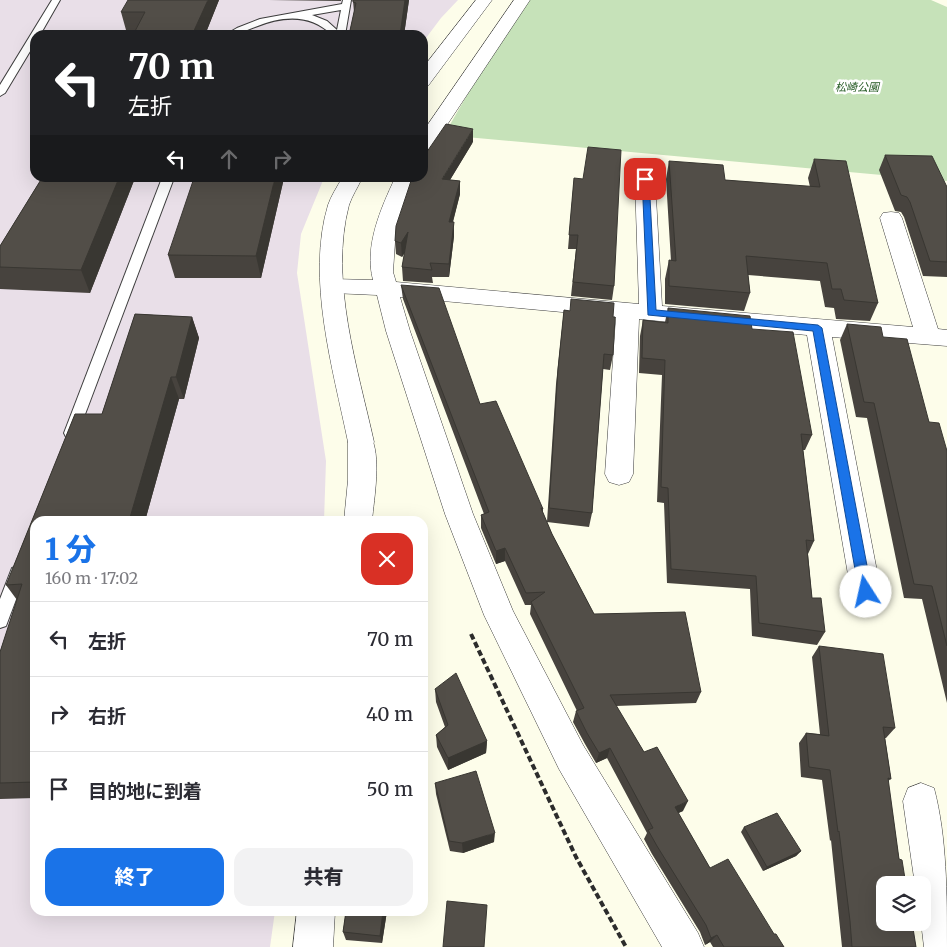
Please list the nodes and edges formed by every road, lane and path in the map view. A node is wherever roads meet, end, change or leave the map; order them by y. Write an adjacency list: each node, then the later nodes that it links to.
1 (56, 0): 6 (lane)
2 (484, 0): 11 (street)
3 (522, 0): 13 (street)
4 (346, 3): 5 (lane); 9 (lane)
5 (297, 16): 7 (lane); 8 (lane)
6 (38, 30)
7 (238, 30)
8 (332, 30)
9 (339, 30)
10 (30, 43): 12 (lane)
11 (428, 74)
12 (0, 93)
13 (428, 139)
14 (645, 179): 21 (street)
15 (166, 182): 24 (lane)
16 (350, 182): 19 (street)
17 (402, 182): 20 (street)
18 (891, 218): 23 (street)
19 (332, 286): 20 (street); 26 (street)
20 (386, 288): 21 (street); 33 (street)
21 (640, 312): 22 (street); 25 (street)
22 (818, 328): 23 (street); 28 (street)
23 (938, 337)
24 (66, 447)
25 (619, 474)
26 (358, 516)
27 (24, 556): 29 (lane)
28 (866, 592)
29 (0, 621)
30 (920, 801): 34 (street)
31 (315, 916): 32 (street)
32 (312, 947)
33 (684, 947)
34 (944, 947)

